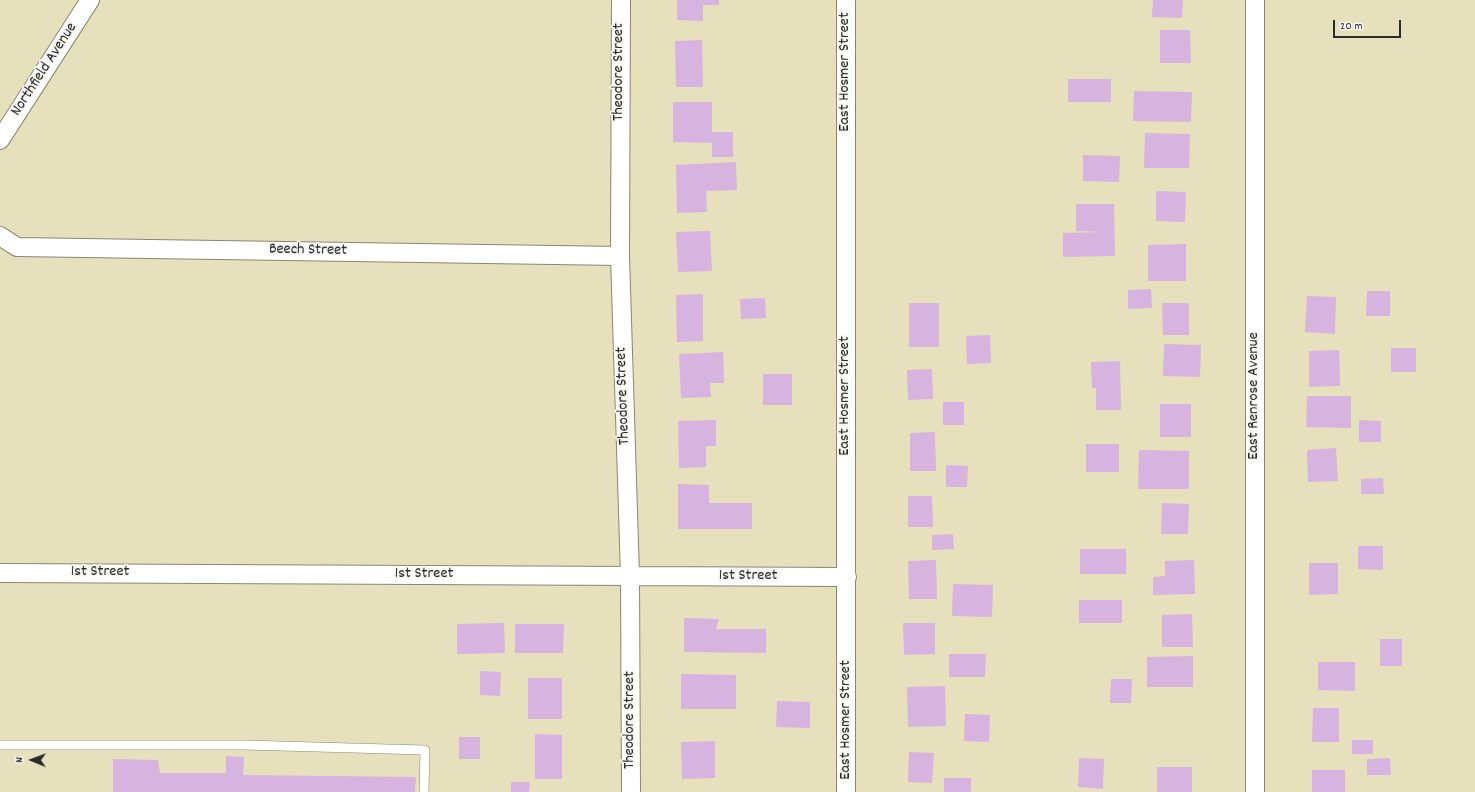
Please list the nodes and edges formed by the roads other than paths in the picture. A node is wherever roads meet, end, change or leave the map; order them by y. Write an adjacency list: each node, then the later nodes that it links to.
1 (90, 0): 5 (street, Northfield Avenue)
2 (621, 0): 7 (street, Theodore Street)
3 (846, 0): 10 (street, East Hosmer Street)
4 (1255, 0): 15 (street, East Renrose Avenue)
5 (0, 140)
6 (0, 236): 7 (street, Beech Street)
7 (620, 256): 9 (street, Theodore Street)
8 (0, 573): 9 (street, 1st Street)
9 (630, 576): 10 (street, 1st Street); 13 (street, Theodore Street)
10 (847, 577): 14 (street, East Hosmer Street)
11 (0, 745): 12 (lane)
12 (424, 792)
13 (631, 792)
14 (846, 792)
15 (1255, 792)

